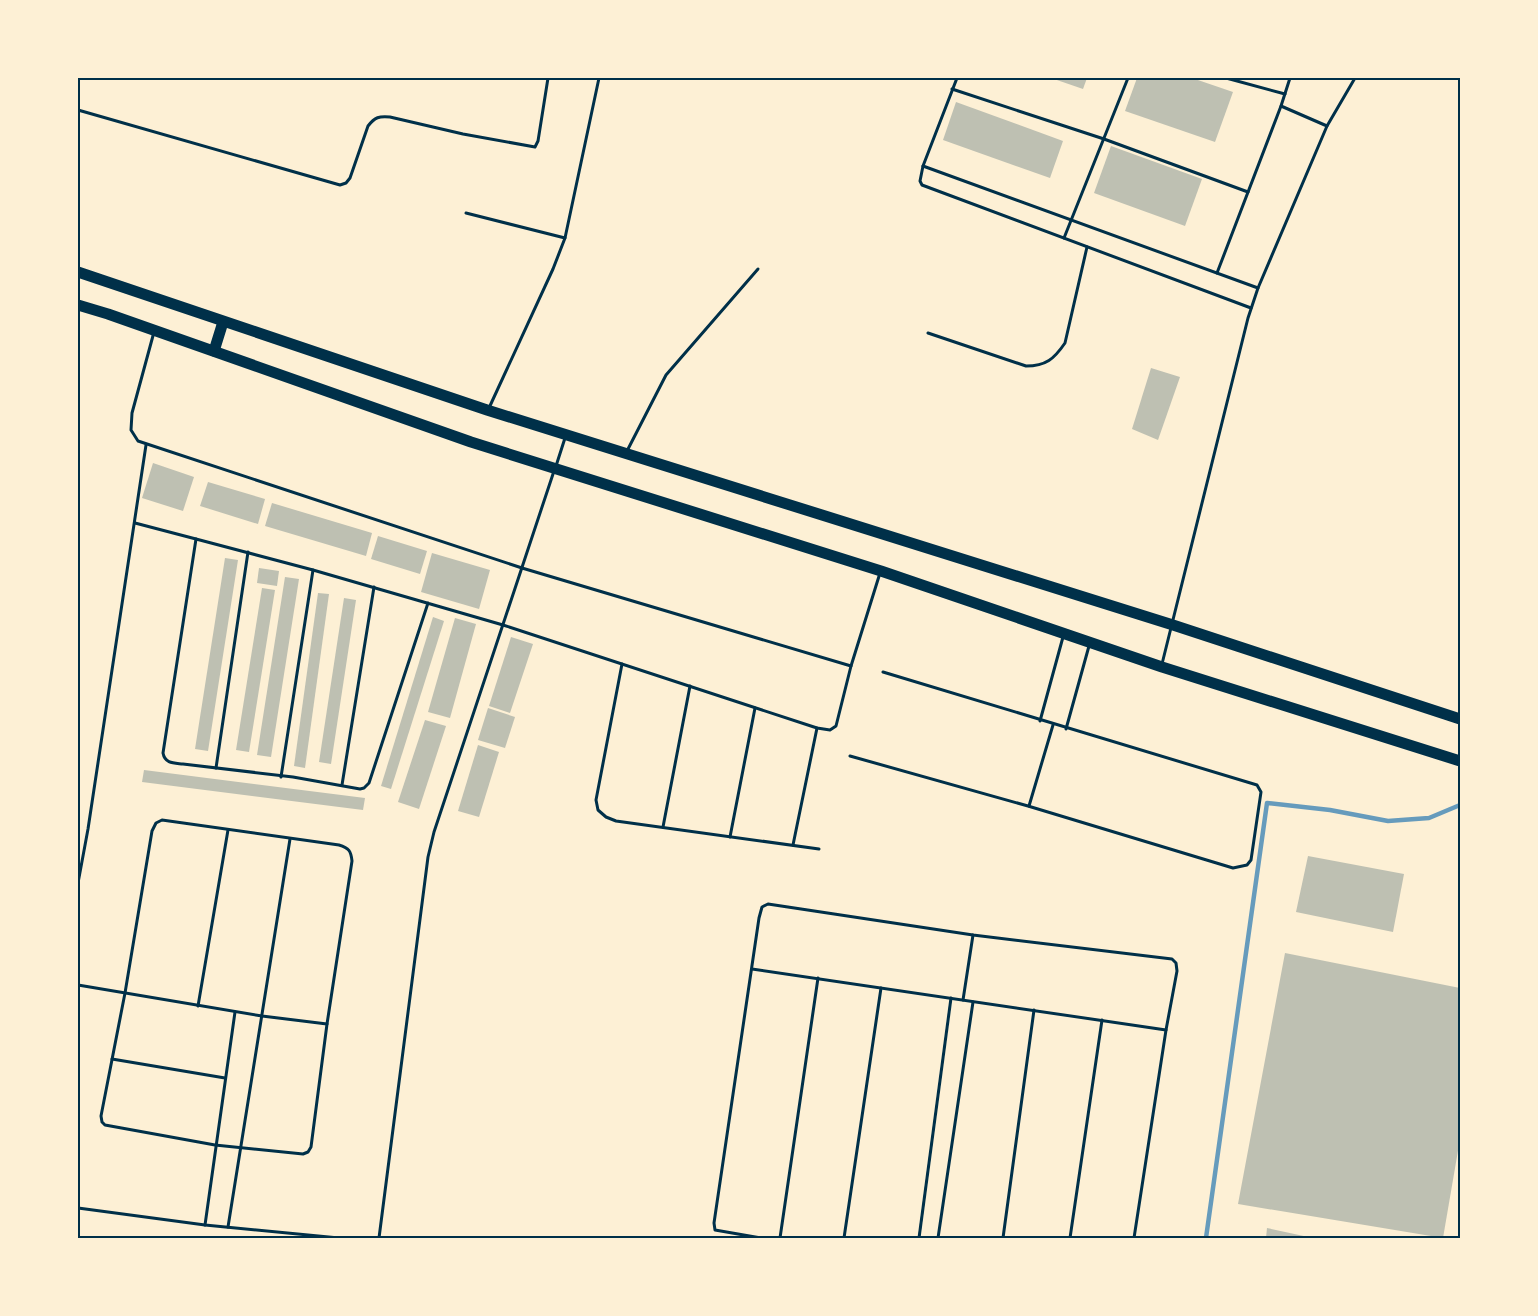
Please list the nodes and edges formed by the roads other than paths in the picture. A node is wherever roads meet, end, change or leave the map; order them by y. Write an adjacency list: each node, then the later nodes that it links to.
1 (548, 78): 11 (lane)
2 (599, 78): 18 (lane)
3 (957, 78): 8 (lane)
4 (1128, 78): 13 (lane)
5 (1226, 78): 9 (lane)
6 (1290, 78): 9 (lane)
7 (1355, 78): 12 (lane)
8 (952, 89): 13 (lane); 14 (lane)
9 (1285, 94): 10 (lane)
10 (1281, 106): 12 (lane); 15 (lane)
11 (78, 110)
12 (1328, 126): 24 (lane)
13 (1104, 139): 15 (lane); 17 (lane)
14 (923, 166): 17 (lane); 19 (lane)
15 (1248, 192): 23 (lane)
16 (466, 213): 18 (lane)
17 (1071, 220): 19 (lane); 23 (lane)
18 (565, 238): 31 (lane)
19 (1064, 238): 20 (lane)
20 (1086, 247): 26 (lane); 29 (lane)
21 (758, 269): 34 (lane)
22 (78, 272): 27 (highway)
23 (1217, 273): 24 (lane)
24 (1258, 288): 26 (lane)
25 (78, 305): 28 (highway)
26 (1251, 308): 45 (lane)
27 (224, 322): 30 (highway); 31 (highway)
28 (155, 331): 30 (highway); 33 (lane)
29 (928, 333)
30 (214, 352): 35 (highway)
31 (487, 410): 32 (highway)
32 (566, 435): 34 (highway); 35 (lane)
33 (146, 445): 36 (lane); 39 (lane)
34 (626, 454): 45 (highway)
35 (555, 469): 39 (lane); 41 (highway)
36 (135, 523): 37 (lane); 71 (lane)
37 (196, 539): 38 (lane); 61 (lane)
38 (248, 552): 40 (lane); 61 (lane)
39 (522, 568): 44 (lane); 49 (lane)
40 (313, 570): 42 (lane); 62 (lane)
41 (881, 570): 46 (highway); 49 (lane)
42 (374, 588): 43 (lane); 63 (lane)
43 (428, 603): 44 (lane); 63 (lane)
44 (503, 625): 48 (lane); 97 (lane)
45 (1173, 626): 50 (lane); 54 (highway)
46 (1064, 634): 47 (highway); 55 (lane)
47 (1089, 643): 50 (highway); 58 (lane)
48 (622, 664): 52 (lane); 65 (lane)
49 (851, 666): 57 (lane)
50 (1162, 667): 60 (highway)
51 (883, 672): 55 (lane)
52 (690, 686): 53 (lane); 65 (lane)
53 (756, 708): 57 (lane); 67 (lane)
54 (1460, 719)
55 (1040, 721): 56 (lane)
56 (1054, 725): 58 (lane); 64 (lane)
57 (816, 728): 69 (lane)
58 (1066, 729): 64 (lane)
59 (850, 756): 64 (lane)
60 (1460, 761)
61 (216, 768): 62 (lane)
62 (281, 777): 63 (lane)
63 (342, 785)
64 (1028, 806)
65 (663, 827): 67 (lane)
66 (228, 830): 68 (lane); 77 (lane); 81 (lane)
67 (730, 837): 69 (lane)
68 (290, 839): 84 (lane); 86 (lane)
69 (793, 845): 70 (lane)
70 (820, 849)
71 (78, 883)
72 (973, 935): 73 (lane); 79 (lane); 87 (lane)
73 (752, 969): 74 (lane); 98 (lane)
74 (818, 978): 76 (lane); 99 (lane)
75 (78, 985): 77 (lane)
76 (881, 988): 78 (lane); 100 (lane)
77 (125, 993): 81 (lane); 88 (lane)
78 (951, 998): 79 (lane); 101 (lane)
79 (963, 1000): 80 (lane)
80 (974, 1002): 82 (lane); 102 (lane)
81 (198, 1006): 83 (lane)
82 (1034, 1010): 85 (lane); 103 (lane)
83 (235, 1012): 84 (lane); 89 (lane)
84 (262, 1016): 86 (lane); 91 (lane)
85 (1102, 1020): 87 (lane); 104 (lane)
86 (327, 1024): 91 (lane)
87 (1166, 1030): 105 (lane)
88 (112, 1058): 89 (lane); 90 (lane)
89 (225, 1078): 90 (lane)
90 (215, 1145): 91 (lane); 93 (lane)
91 (241, 1148): 94 (lane)
92 (78, 1208): 93 (lane)
93 (205, 1225): 94 (lane)
94 (228, 1227): 95 (lane)
95 (329, 1238): 96 (lane)
96 (339, 1238)
97 (379, 1238)
98 (761, 1238)
99 (780, 1238)
100 (844, 1238)
101 (919, 1238)
102 (938, 1238)
103 (1003, 1238)
104 (1070, 1238)
105 (1134, 1238)

